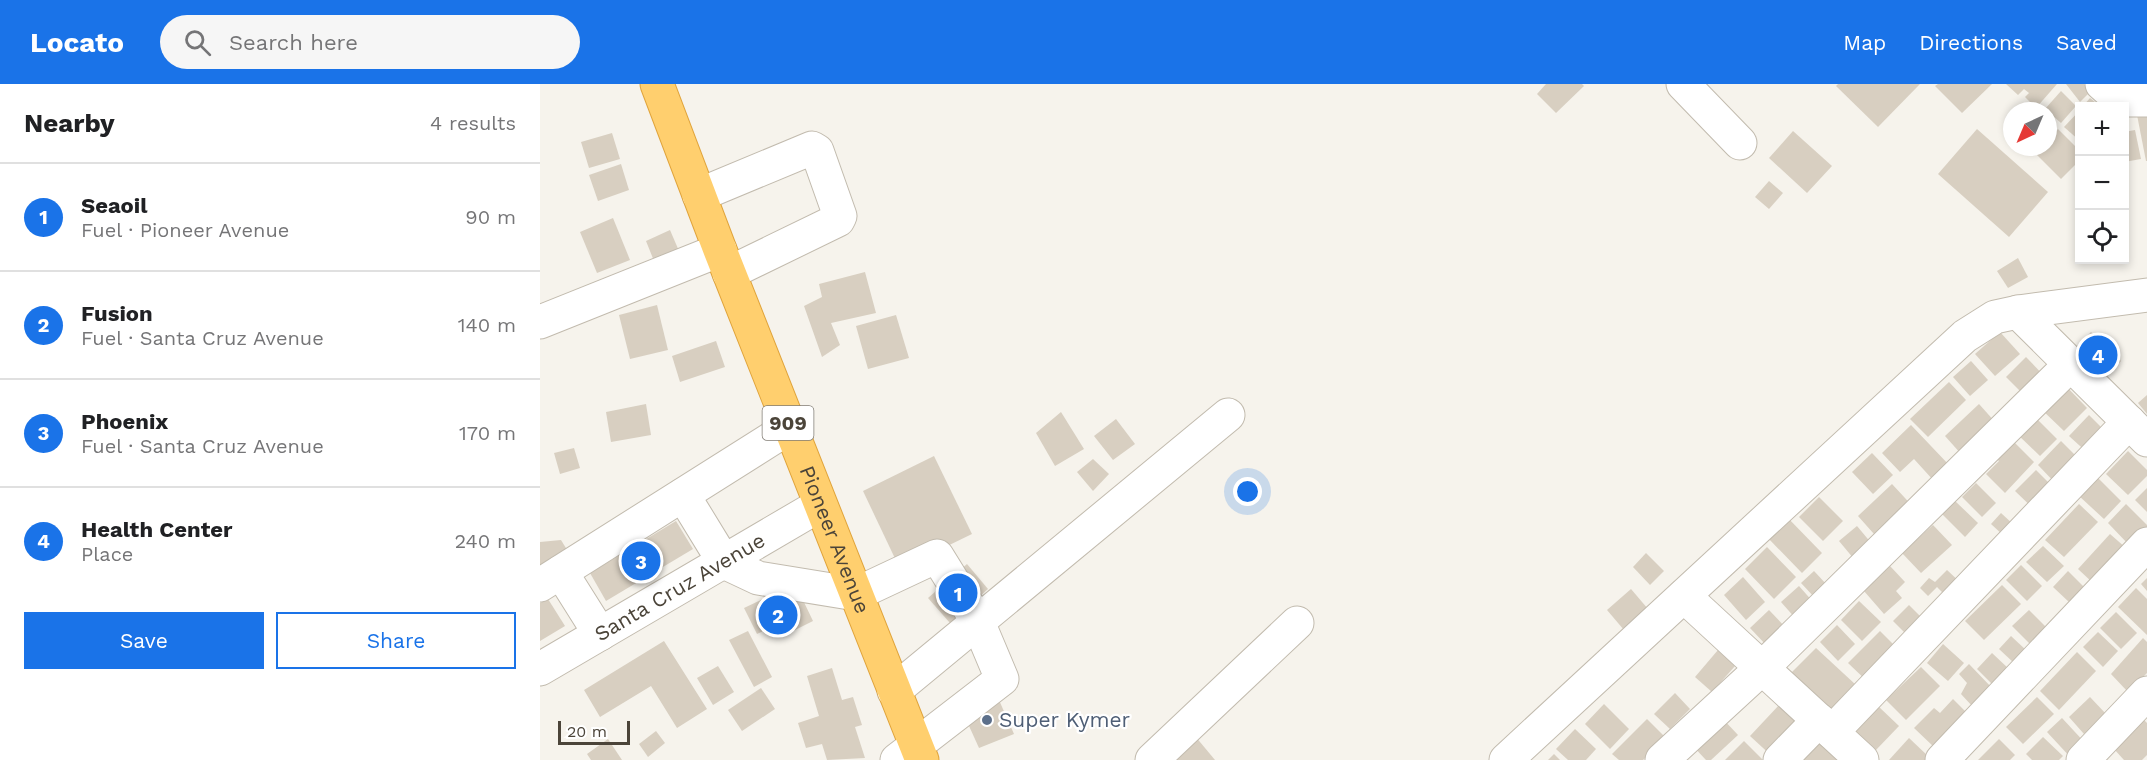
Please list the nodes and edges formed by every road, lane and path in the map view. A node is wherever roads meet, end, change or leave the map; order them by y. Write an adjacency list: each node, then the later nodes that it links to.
1 (657, 84): 6 (highway, Pioneer Avenue / 909)
2 (1683, 84): 5 (street)
3 (2102, 84): 4 (street)
4 (2147, 100)
5 (1740, 143)
6 (699, 195): 7 (highway, Pioneer Avenue / 909); 7 (street)
7 (724, 262): 10 (street); 13 (highway, Pioneer Avenue / 909)
8 (2147, 296): 9 (street)
9 (2018, 312): 11 (street); 21 (street)
10 (540, 322)
11 (2070, 365): 14 (street); 25 (street)
12 (1228, 415): 22 (street)
13 (790, 427): 15 (street); 16 (highway, Pioneer Avenue / 909)
14 (2138, 431): 29 (street)
15 (683, 495): 18 (street); 19 (street)
16 (820, 505): 18 (street, Santa Cruz Avenue); 20 (highway, Pioneer Avenue / 909)
17 (2147, 544): 36 (street)
18 (724, 562): 20 (street); 24 (street, Santa Cruz Avenue)
19 (550, 579): 24 (street)
20 (856, 594): 22 (street); 27 (highway, Pioneer Avenue / 909)
21 (1684, 596): 25 (street); 32 (street)
22 (978, 622): 27 (street); 30 (street)
23 (1297, 623): 31 (street)
24 (600, 634): 26 (street, Santa Cruz Avenue)
25 (1762, 668): 29 (street); 33 (street)
26 (540, 669)
27 (894, 691): 30 (highway, Pioneer Avenue / 909)
28 (2147, 693): 37 (street)
29 (1826, 726): 34 (street); 35 (street)
30 (912, 755)
31 (1152, 760)
32 (1506, 760)
33 (1662, 760)
34 (1780, 760)
35 (1862, 760)
36 (1942, 760)
37 (2083, 760)

